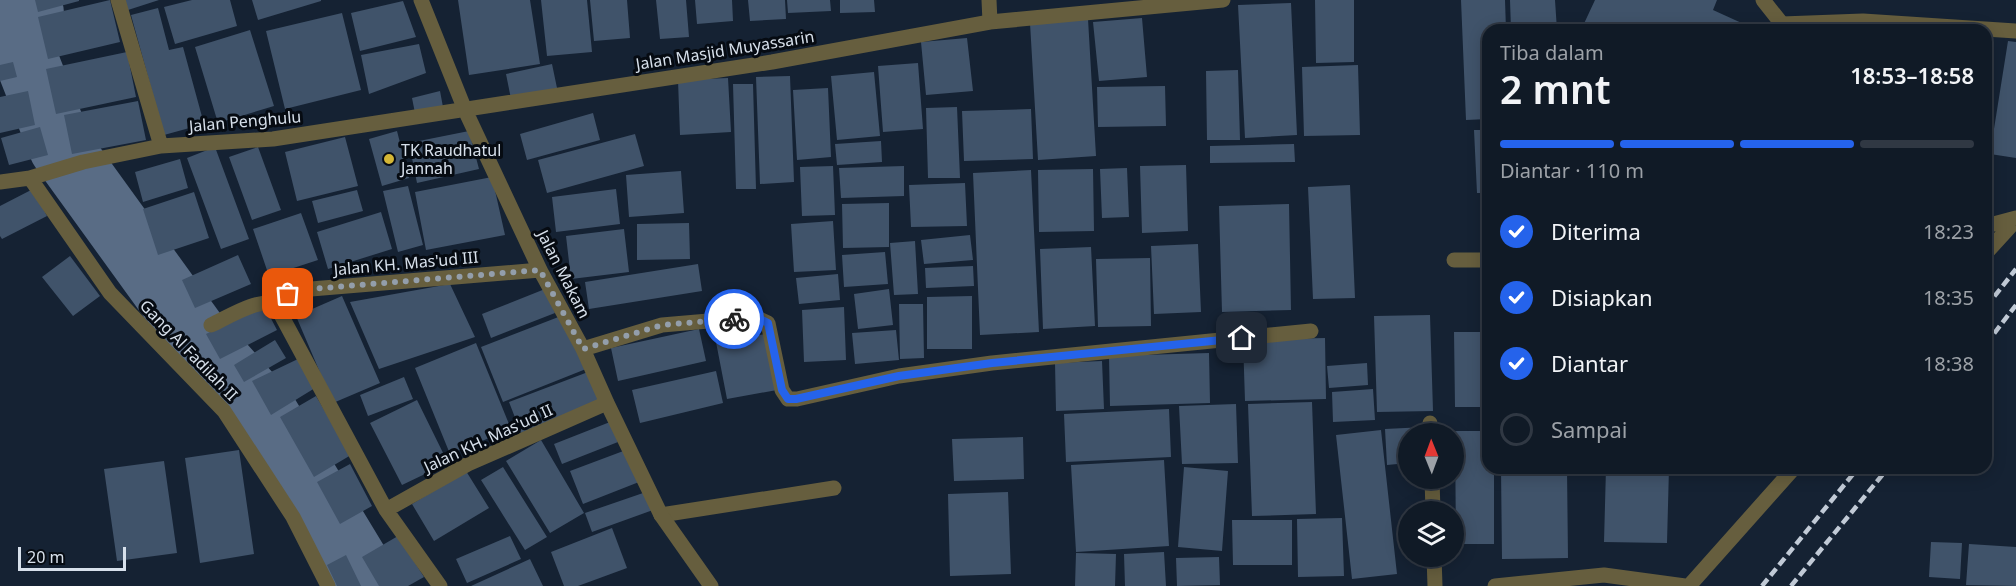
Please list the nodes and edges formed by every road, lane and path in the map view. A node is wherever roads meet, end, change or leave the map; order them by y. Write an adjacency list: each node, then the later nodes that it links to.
1 (118, 0): 13 (street)
2 (421, 0): 12 (street, Jalan Makam)
3 (990, 0): 6 (street)
4 (1223, 0): 6 (street, Jalan Masjid Muyassarin)
5 (1763, 0): 8 (street)
6 (990, 22): 12 (street, Jalan Masjid Muyassarin)
7 (1782, 24): 9 (street)
8 (1782, 24)
9 (1909, 24)
10 (1992, 29): 11 (street)
11 (2016, 31)
12 (465, 110): 13 (street, Jalan Penghulu); 21 (street, Jalan Makam)
13 (161, 146): 14 (street, Jalan Penghulu)
14 (30, 178): 15 (street, Jalan Penghulu); 32 (street, Gang Al Fadilah II)
15 (0, 183)
16 (2016, 219): 17 (street); 18 (street)
17 (1992, 225)
18 (1992, 246)
19 (1454, 260): 20 (street)
20 (1482, 260)
21 (540, 270): 22 (street, Jalan KH. Mas'ud III); 25 (street, Jalan Makam)
22 (279, 303): 23 (street); 29 (street)
23 (211, 325)
24 (1311, 331): 25 (street)
25 (583, 349): 26 (street, Jalan Makam)
26 (607, 403): 29 (street, Jalan KH. Mas'ud II); 30 (street, Jalan Makam)
27 (1789, 474): 37 (street)
28 (834, 488): 30 (street)
29 (386, 510): 33 (street)
30 (661, 515): 34 (street, Jalan Makam)
31 (1435, 567): 35 (street)
32 (328, 586)
33 (440, 586)
34 (711, 586)
35 (1436, 586)
36 (1495, 586): 37 (street)
37 (1687, 586)

